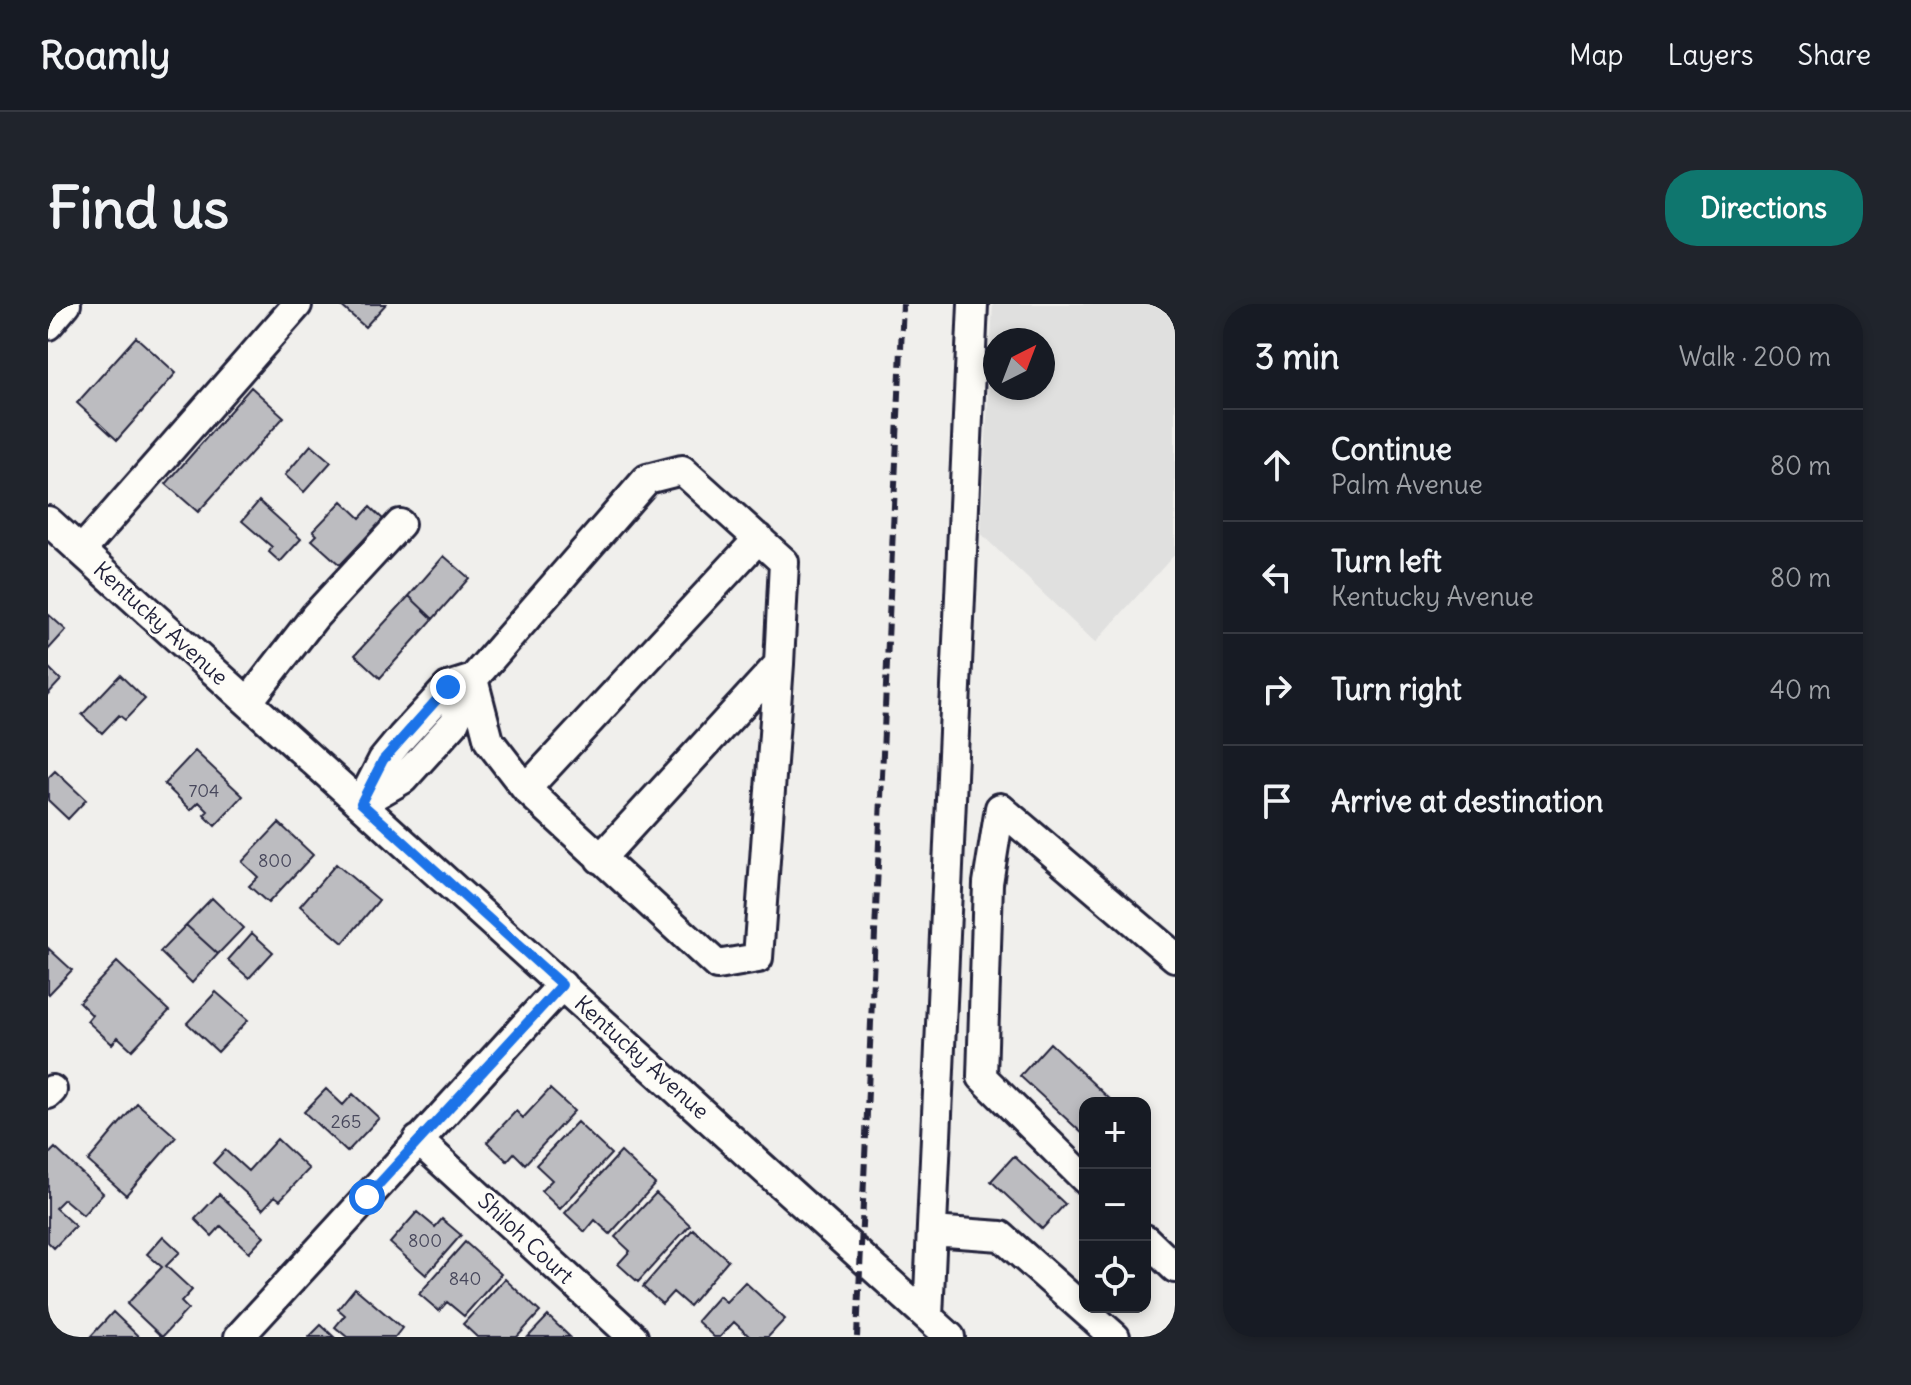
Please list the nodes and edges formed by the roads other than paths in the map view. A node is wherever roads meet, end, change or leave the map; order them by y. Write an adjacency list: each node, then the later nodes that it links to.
1 (66, 304): 4 (street)
2 (973, 304): 19 (street)
3 (297, 305): 8 (street)
4 (48, 325)
5 (48, 521): 8 (street, Kentucky Avenue)
6 (400, 524): 11 (street)
7 (759, 538): 9 (street); 10 (street); 12 (street)
8 (81, 551): 11 (street, Kentucky Avenue)
9 (779, 664): 14 (street); 14 (street)
10 (473, 679): 12 (street); 13 (street)
11 (248, 702): 13 (street, Kentucky Avenue)
12 (526, 789): 14 (street)
13 (361, 803): 16 (street, Kentucky Avenue)
14 (600, 859)
15 (1175, 957): 18 (street)
16 (562, 985): 17 (street); 22 (street, Kentucky Avenue)
17 (418, 1140): 23 (street); 24 (street, Shiloh Court)
18 (1079, 1173)
19 (932, 1231): 22 (street); 26 (street)
20 (1147, 1241): 21 (street)
21 (1175, 1268)
22 (928, 1317): 25 (street, Kentucky Avenue)
23 (239, 1337)
24 (633, 1337)
25 (950, 1337)
26 (1115, 1337)

